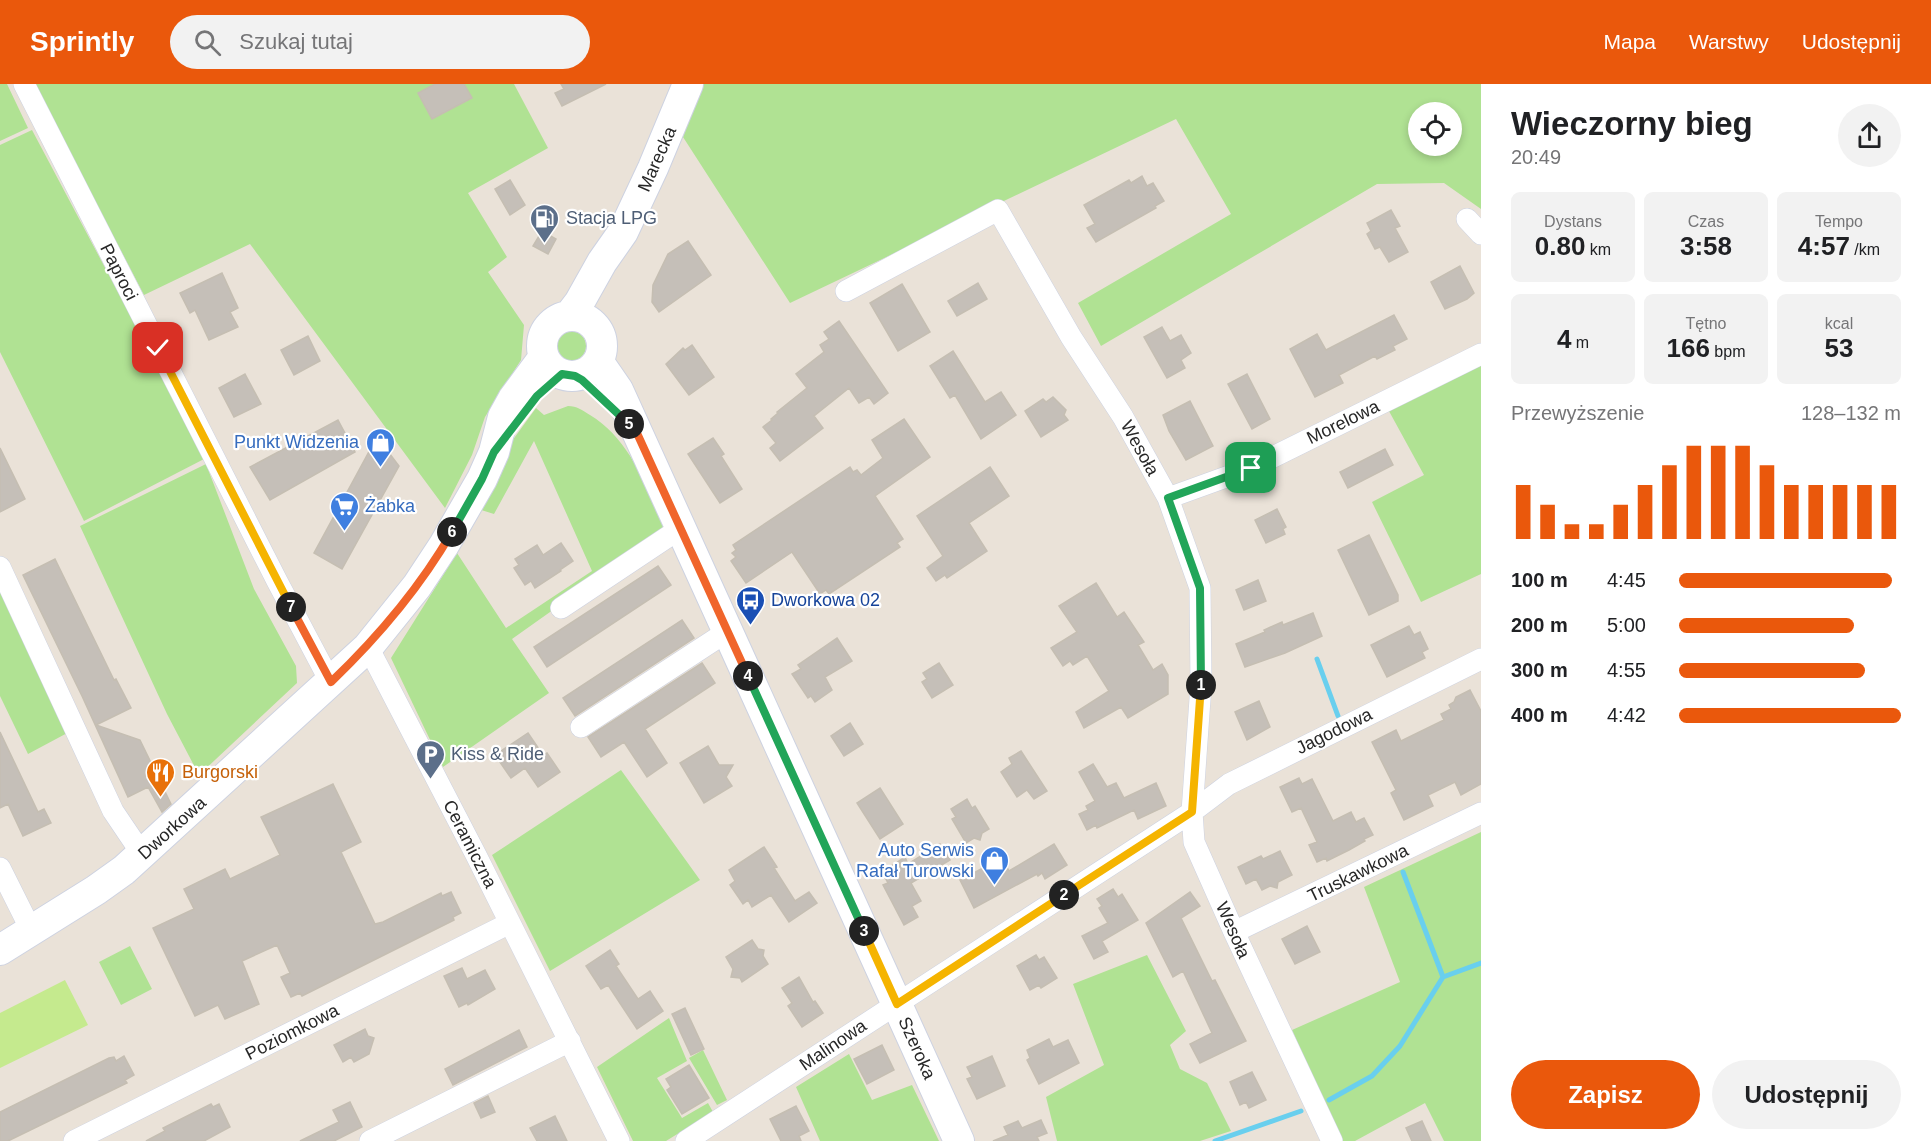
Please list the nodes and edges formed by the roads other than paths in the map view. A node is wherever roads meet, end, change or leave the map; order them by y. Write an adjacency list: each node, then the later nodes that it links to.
1 (24, 84): 16 (street, Paproci)
2 (688, 84): 3 (street, Marecka)
3 (623, 232): 5 (street, Marecka); 6 (street, Marecka)
4 (846, 291): 9 (street, Wesoła)
5 (569, 316): 6 (street); 8 (street)
6 (596, 327): 8 (street)
7 (1481, 354): 9 (street, Morelowa)
8 (570, 367): 10 (street, Szeroka); 14 (street, Dworkowa)
9 (1168, 498): 18 (street, Wesoła)
10 (681, 528): 12 (street); 13 (street, Szeroka)
11 (0, 567): 20 (street)
12 (561, 608)
13 (728, 631): 17 (street); 26 (street, Szeroka)
14 (368, 647): 16 (street, Dworkowa); 22 (street, Ceramiczna)
15 (1481, 659): 18 (street, Jagodowa)
16 (331, 682): 20 (street, Dworkowa)
17 (581, 727)
18 (1192, 812): 24 (street, Wesoła); 26 (street, Malinowa)
19 (1481, 813): 24 (street, Truskawkowa)
20 (142, 854): 23 (street, Dworkowa)
21 (0, 868): 23 (street)
22 (510, 923): 27 (street, Ceramiczna); 28 (street, Poziomkowa)
23 (32, 932): 25 (street, Dworkowa)
24 (1234, 932): 33 (street, Wesoła)
25 (0, 950)
26 (897, 1004): 31 (street, Malinowa); 32 (street, Szeroka)
27 (570, 1041): 29 (street); 30 (street, Ceramiczna)
28 (74, 1141)
29 (370, 1141)
30 (620, 1141)
31 (686, 1141)
32 (959, 1141)
33 (1332, 1141)

